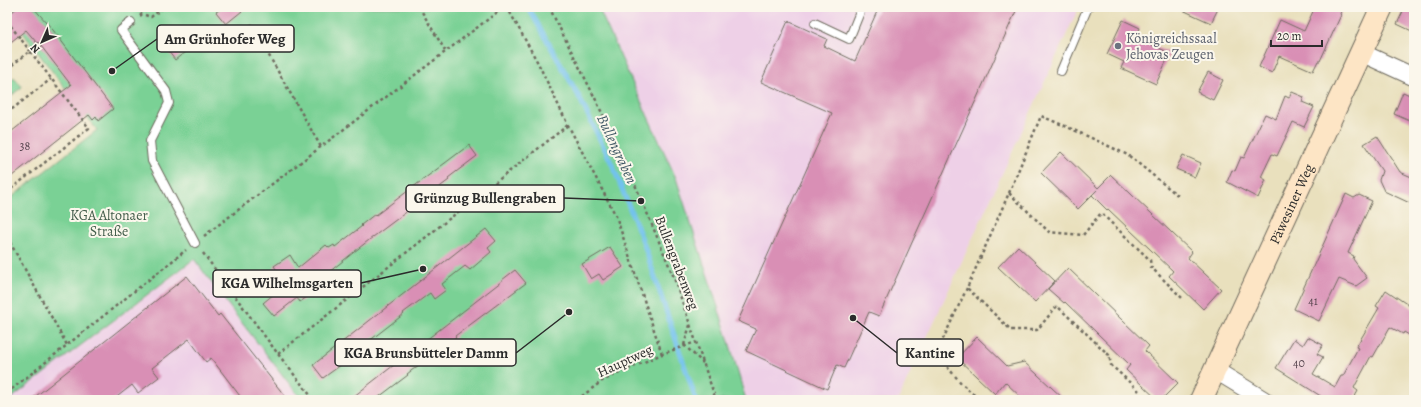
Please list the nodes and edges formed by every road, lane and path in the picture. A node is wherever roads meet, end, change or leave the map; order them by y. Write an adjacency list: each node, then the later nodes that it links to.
1 (164, 7): 10 (path)
2 (419, 7): 14 (path)
3 (504, 7): 14 (path)
4 (508, 7): 21 (path)
5 (549, 7): 30 (path, Bullengrabenweg)
6 (862, 7): 11 (lane)
7 (1088, 7): 17 (lane)
8 (1382, 7): 15 (street, Päwesiner Weg)
9 (7, 21): 13 (path)
10 (131, 22): 27 (lane)
11 (815, 23)
12 (251, 24): 22 (path)
13 (30, 51): 16 (path); 19 (path)
14 (446, 52): 22 (path)
15 (1362, 53): 18 (street); 37 (street, Päwesiner Weg)
16 (7, 69)
17 (1061, 71)
18 (1414, 77)
19 (51, 79): 20 (path); 23 (path)
20 (7, 113)
21 (568, 125): 34 (path); 35 (path)
22 (321, 147): 27 (path)
23 (7, 192)
24 (1009, 193): 25 (path); 28 (path); 29 (path)
25 (1179, 195)
26 (7, 237): 32 (path)
27 (196, 242): 32 (path); 34 (path)
28 (967, 288): 38 (path); 43 (path)
29 (1183, 299)
30 (690, 324): 31 (path, Bullengrabenweg); 33 (path)
31 (696, 342): 33 (path, Hauptweg); 36 (path, Bullengrabenweg)
32 (67, 345): 39 (path)
33 (684, 345): 35 (path, Hauptweg); 36 (path)
34 (278, 354): 40 (path)
35 (662, 354): 41 (path, Hauptweg)
36 (703, 363): 42 (path, Bullengrabenweg)
37 (1215, 370): 44 (street, Päwesiner Weg); 45 (street)
38 (1140, 391)
39 (7, 393)
40 (314, 400)
41 (577, 400)
42 (716, 400)
43 (980, 400)
44 (1201, 400)
45 (1264, 400)

